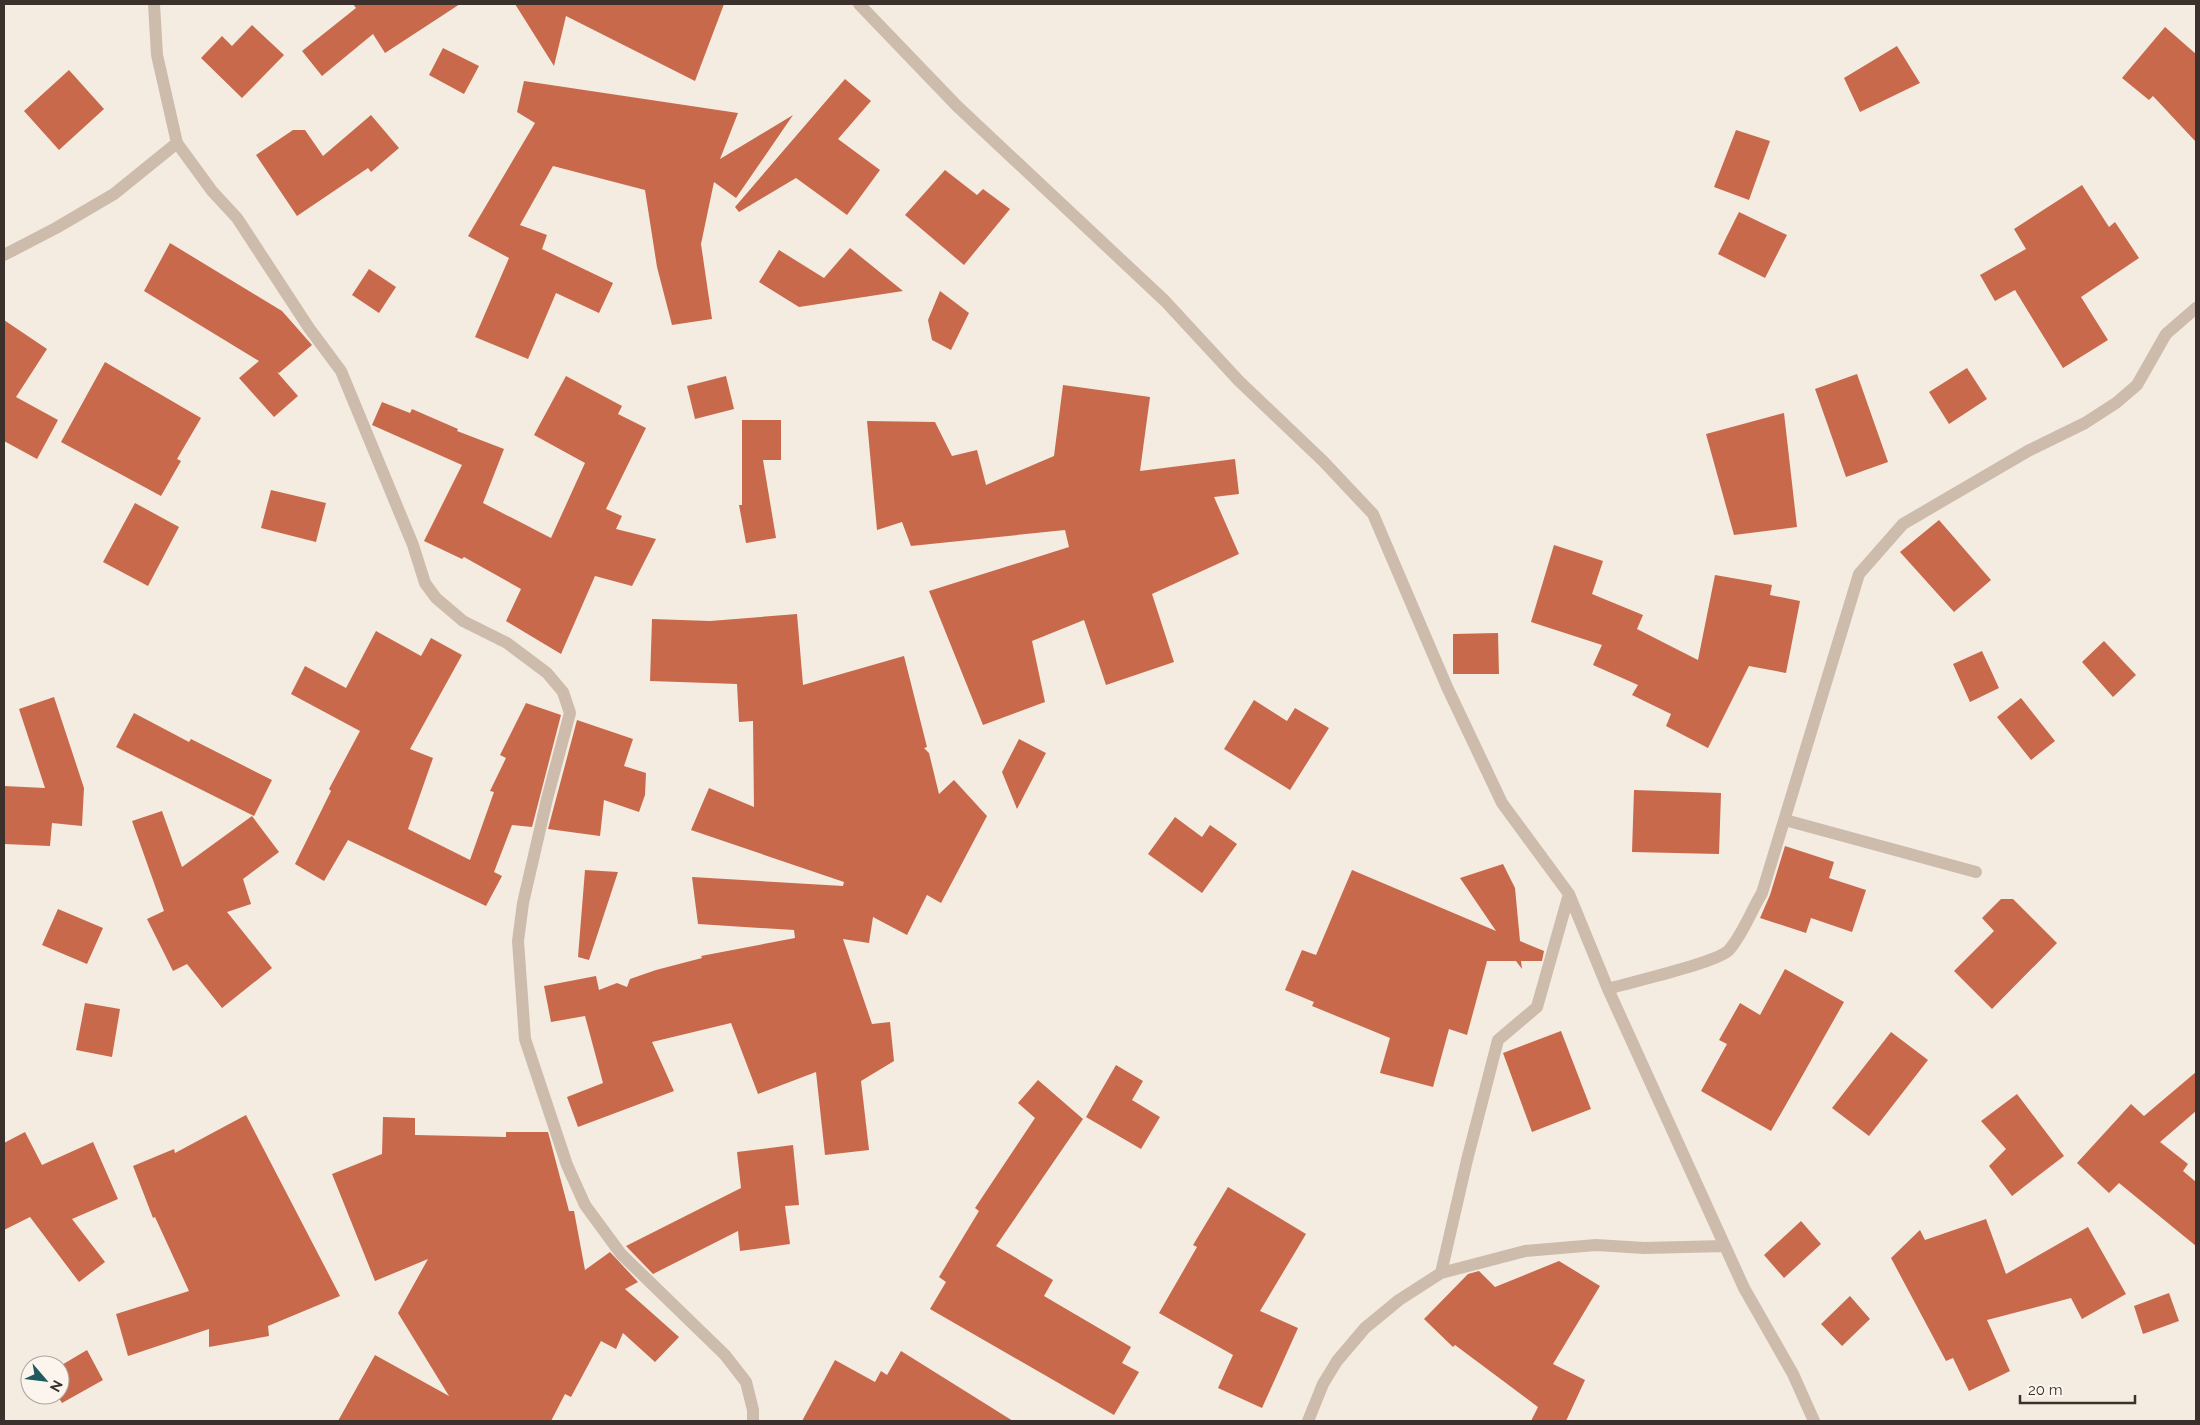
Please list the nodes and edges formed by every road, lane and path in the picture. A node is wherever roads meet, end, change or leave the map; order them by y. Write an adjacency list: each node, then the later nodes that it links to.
1 (154, 4): 3 (street)
2 (859, 4): 8 (street)
3 (177, 143): 4 (street); 12 (street)
4 (4, 255)
5 (2196, 308): 6 (street)
6 (1785, 820): 7 (street); 9 (street)
7 (1976, 872)
8 (1569, 894): 9 (street); 11 (street)
9 (1608, 989): 10 (street)
10 (1725, 1246): 11 (street); 14 (street)
11 (1441, 1273): 13 (street)
12 (753, 1421)
13 (1308, 1421)
14 (1814, 1421)

